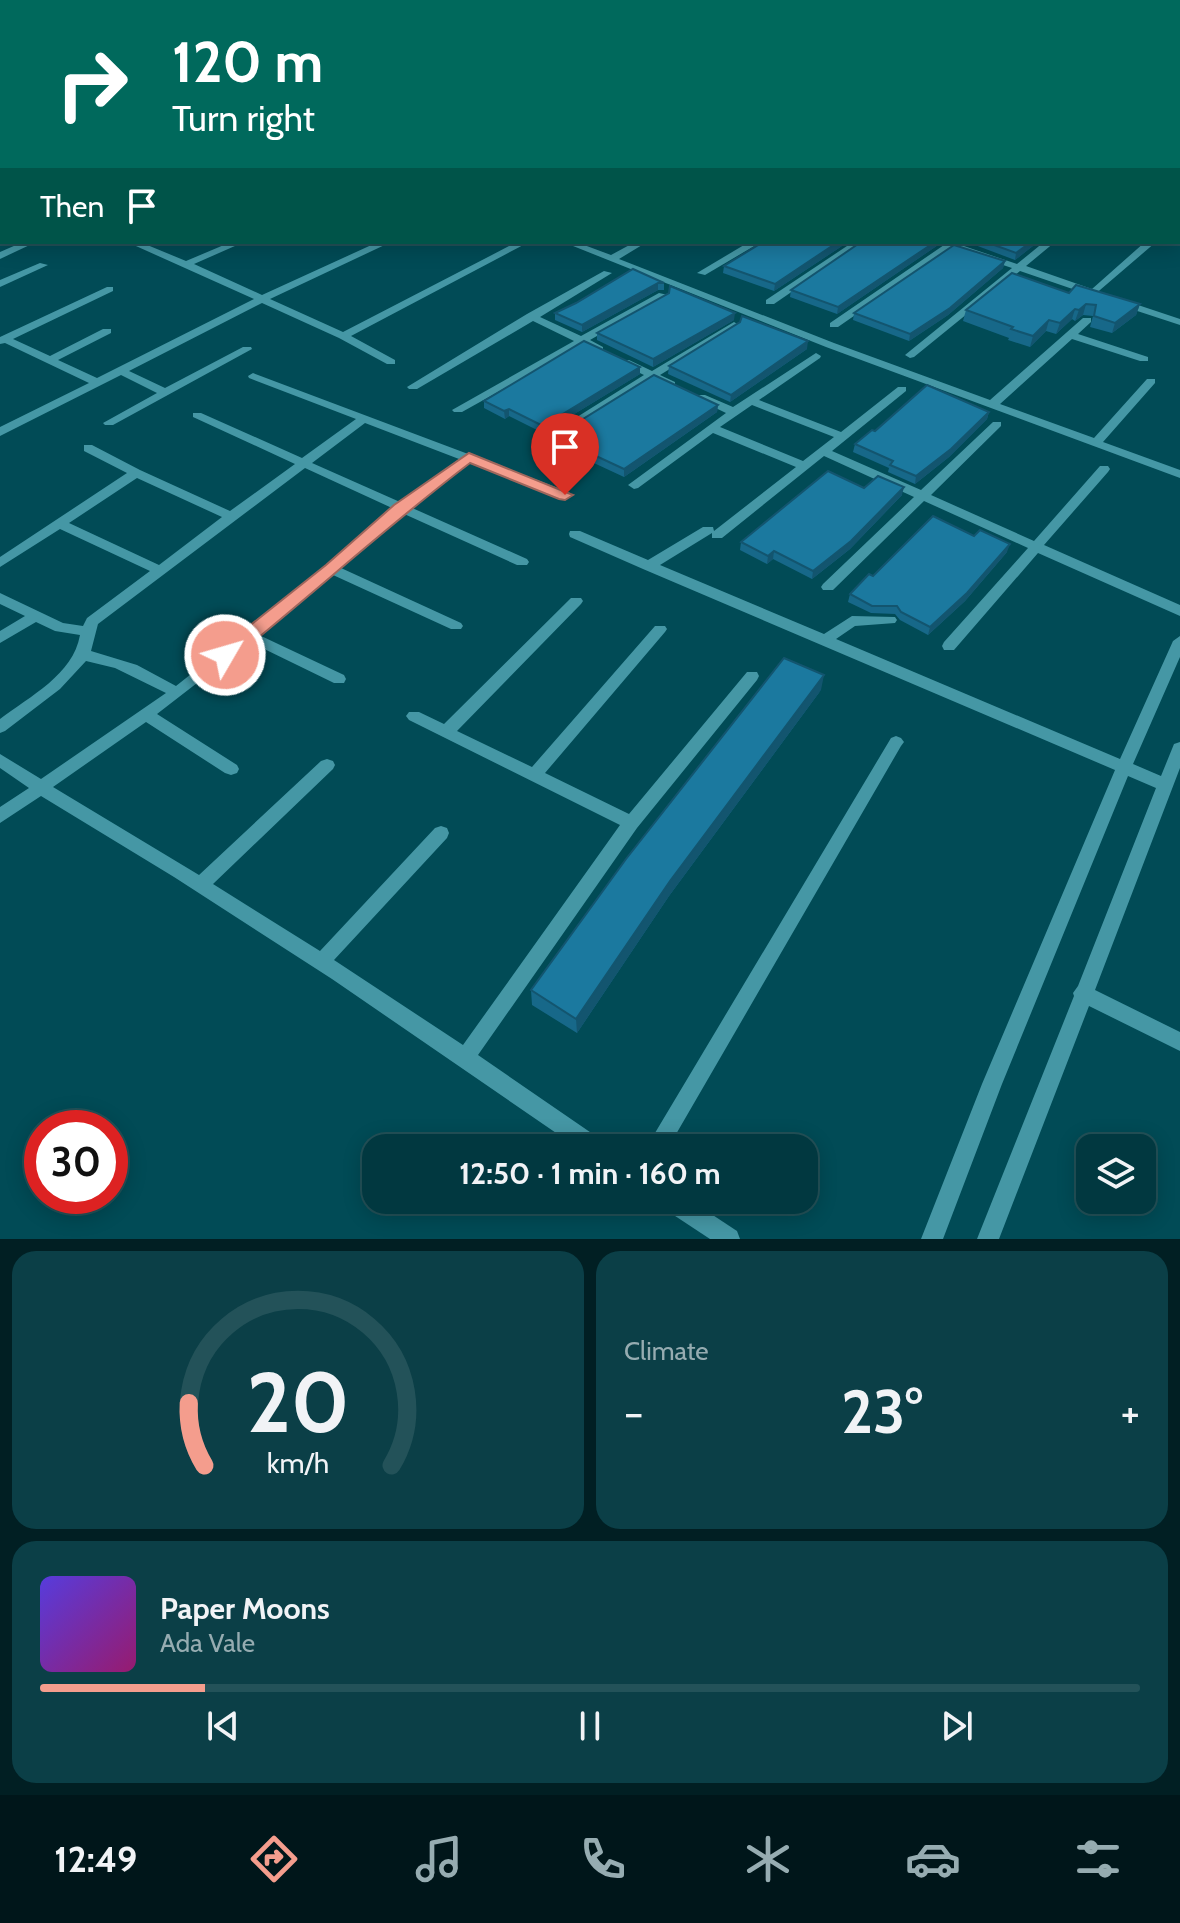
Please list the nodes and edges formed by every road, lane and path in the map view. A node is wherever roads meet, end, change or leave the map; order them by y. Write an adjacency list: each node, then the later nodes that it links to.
1 (842, 0): 2 (street)
2 (857, 0)
3 (27, 244): 16 (street)
4 (137, 244): 18 (street)
5 (234, 244): 18 (street)
6 (382, 244): 27 (street)
7 (520, 244): 36 (street)
8 (573, 244): 17 (street)
9 (638, 244): 17 (street)
10 (753, 244): 22 (street)
11 (856, 244): 28 (street)
12 (949, 244): 33 (street)
13 (953, 244): 20 (street)
14 (1048, 244): 20 (street)
15 (1149, 244): 25 (street)
16 (0, 256)
17 (611, 259): 58 (street)
18 (186, 264): 27 (street)
19 (43, 265): 23 (street)
20 (1020, 267): 25 (street); 41 (street)
21 (607, 273): 29 (street)
22 (702, 273)
23 (0, 284)
24 (110, 289): 37 (street)
25 (1093, 293): 30 (street)
26 (663, 295): 38 (street)
27 (262, 299): 36 (street); 47 (street)
28 (770, 302)
29 (531, 316): 38 (street); 52 (street)
30 (1178, 319)
31 (1087, 320): 35 (street)
32 (734, 325): 49 (street)
33 (834, 325)
34 (107, 331): 45 (street)
35 (1072, 335): 44 (street); 58 (street)
36 (343, 336): 46 (street)
37 (2, 340): 45 (street)
38 (581, 340): 40 (street); 59 (street)
39 (247, 349): 55 (street)
40 (605, 352)
41 (910, 355)
42 (816, 356): 57 (street)
43 (617, 358): 49 (street)
44 (1144, 359)
45 (50, 360): 51 (street)
46 (391, 362)
47 (121, 371): 51 (street); 55 (street)
48 (253, 376): 62 (street)
49 (653, 376): 53 (street); 69 (street)
50 (1151, 381): 68 (street)
51 (96, 382): 66 (street)
52 (413, 387)
53 (680, 388)
54 (902, 389): 67 (street)
55 (166, 393): 63 (street)
56 (693, 394): 60 (street)
57 (750, 400): 60 (street); 67 (street)
58 (993, 404): 68 (street)
59 (458, 410)
60 (734, 412): 65 (street)
61 (197, 415): 73 (street)
62 (364, 418): 72 (street); 73 (street)
63 (109, 423)
64 (997, 424): 79 (street)
65 (712, 428): 74 (street); 78 (street)
66 (2, 429)
67 (844, 437): 71 (street)
68 (1096, 443): 77 (street)
69 (540, 444)
70 (88, 448): 76 (street)
71 (825, 452): 74 (street); 79 (street)
72 (469, 457): 80 (street); 81 (street)
73 (305, 465): 81 (street); 82 (street)
74 (806, 467): 88 (street)
75 (1104, 469): 85 (street)
76 (136, 473): 82 (street); 83 (street)
77 (1180, 474)
78 (634, 485)
79 (923, 494): 85 (street); 91 (street)
80 (565, 495)
81 (400, 508): 86 (street); 89 (street)
82 (232, 517): 90 (street)
83 (60, 524): 87 (street); 90 (street)
84 (575, 534): 88 (street)
85 (1039, 545): 94 (street); 104 (street)
86 (522, 562)
87 (0, 563)
88 (648, 566): 102 (street)
89 (332, 569): 97 (street); 100 (street)
90 (161, 571): 99 (street)
91 (828, 587)
92 (0, 598): 95 (street)
93 (576, 601): 112 (street)
94 (1180, 611)
95 (35, 616): 99 (street); 101 (street)
96 (890, 620): 102 (street)
97 (456, 626)
98 (660, 629): 119 (street)
99 (86, 631): 105 (street)
100 (250, 636): 107 (street); 108 (street)
101 (0, 638)
102 (825, 640): 118 (street)
103 (1180, 641): 118 (street)
104 (949, 646)
105 (82, 655): 108 (street); 111 (street)
106 (752, 676): 123 (street)
107 (339, 679)
108 (177, 693): 109 (street)
109 (147, 715): 117 (street); 121 (street)
110 (414, 716): 112 (street)
111 (0, 727)
112 (446, 732): 119 (street)
113 (896, 742): 131 (street)
114 (1180, 748): 120 (street)
115 (0, 760): 121 (street)
116 (327, 765): 125 (street)
117 (231, 769)
118 (1123, 769): 120 (street); 134 (street)
119 (534, 775): 123 (street)
120 (1166, 785): 127 (street)
121 (42, 789): 122 (street); 125 (street)
122 (0, 816)
123 (631, 823): 129 (street)
124 (441, 833): 126 (street)
125 (200, 885): 126 (street)
126 (320, 963): 129 (street)
127 (1082, 993): 128 (street); 135 (street)
128 (1180, 1042)
129 (466, 1056): 130 (street)
130 (576, 1134)
131 (664, 1134)
132 (692, 1214): 133 (street)
133 (729, 1239)
134 (932, 1239)
135 (988, 1239)

